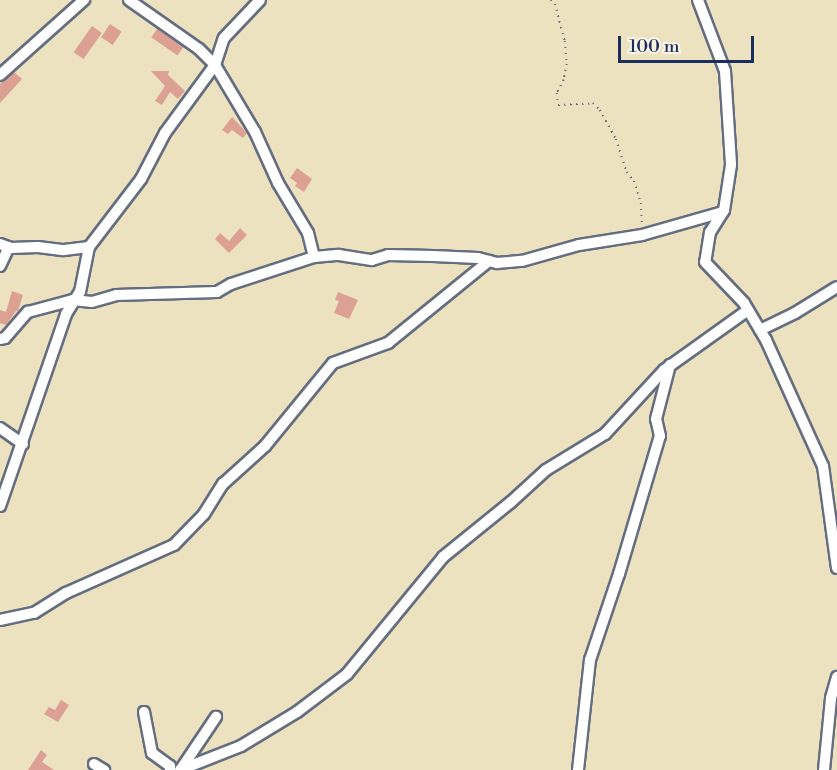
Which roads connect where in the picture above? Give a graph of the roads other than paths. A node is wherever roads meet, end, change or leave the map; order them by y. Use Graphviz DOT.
graph roads {
  1 [pos="84,0"];
  2 [pos="129,0"];
  3 [pos="260,0"];
  4 [pos="698,0"];
  5 [pos="214,65"];
  6 [pos="0,75"];
  7 [pos="723,213"];
  8 [pos="4,246"];
  9 [pos="89,247"];
  10 [pos="314,258"];
  11 [pos="489,261"];
  12 [pos="0,266"];
  13 [pos="837,287"];
  14 [pos="73,300"];
  15 [pos="748,310"];
  16 [pos="760,330"];
  17 [pos="0,339"];
  18 [pos="670,365"];
  19 [pos="0,428"];
  20 [pos="23,444"];
  21 [pos="0,506"];
  22 [pos="837,568"];
  23 [pos="0,620"];
  24 [pos="837,677"];
  25 [pos="144,712"];
  26 [pos="216,717"];
  27 [pos="170,770"];
  28 [pos="180,770"];
  29 [pos="578,770"];
  30 [pos="824,770"];
  1 -- 6 [label="street"];
  2 -- 5 [label="street"];
  3 -- 5 [label="street"];
  4 -- 7 [label="street"];
  5 -- 9 [label="street"];
  5 -- 10 [label="street"];
  7 -- 11 [label="street"];
  7 -- 15 [label="street"];
  8 -- 9 [label="street"];
  8 -- 12 [label="street"];
  9 -- 14 [label="street"];
  10 -- 11 [label="street"];
  10 -- 14 [label="street"];
  11 -- 23 [label="street"];
  13 -- 16 [label="street"];
  14 -- 17 [label="street"];
  14 -- 20 [label="street"];
  15 -- 16 [label="street"];
  15 -- 18 [label="street"];
  16 -- 22 [label="street"];
  18 -- 28 [label="street"];
  18 -- 29 [label="street"];
  19 -- 20 [label="street"];
  20 -- 21 [label="street"];
  24 -- 30 [label="street"];
  25 -- 27 [label="street"];
  26 -- 28 [label="street"];
}
